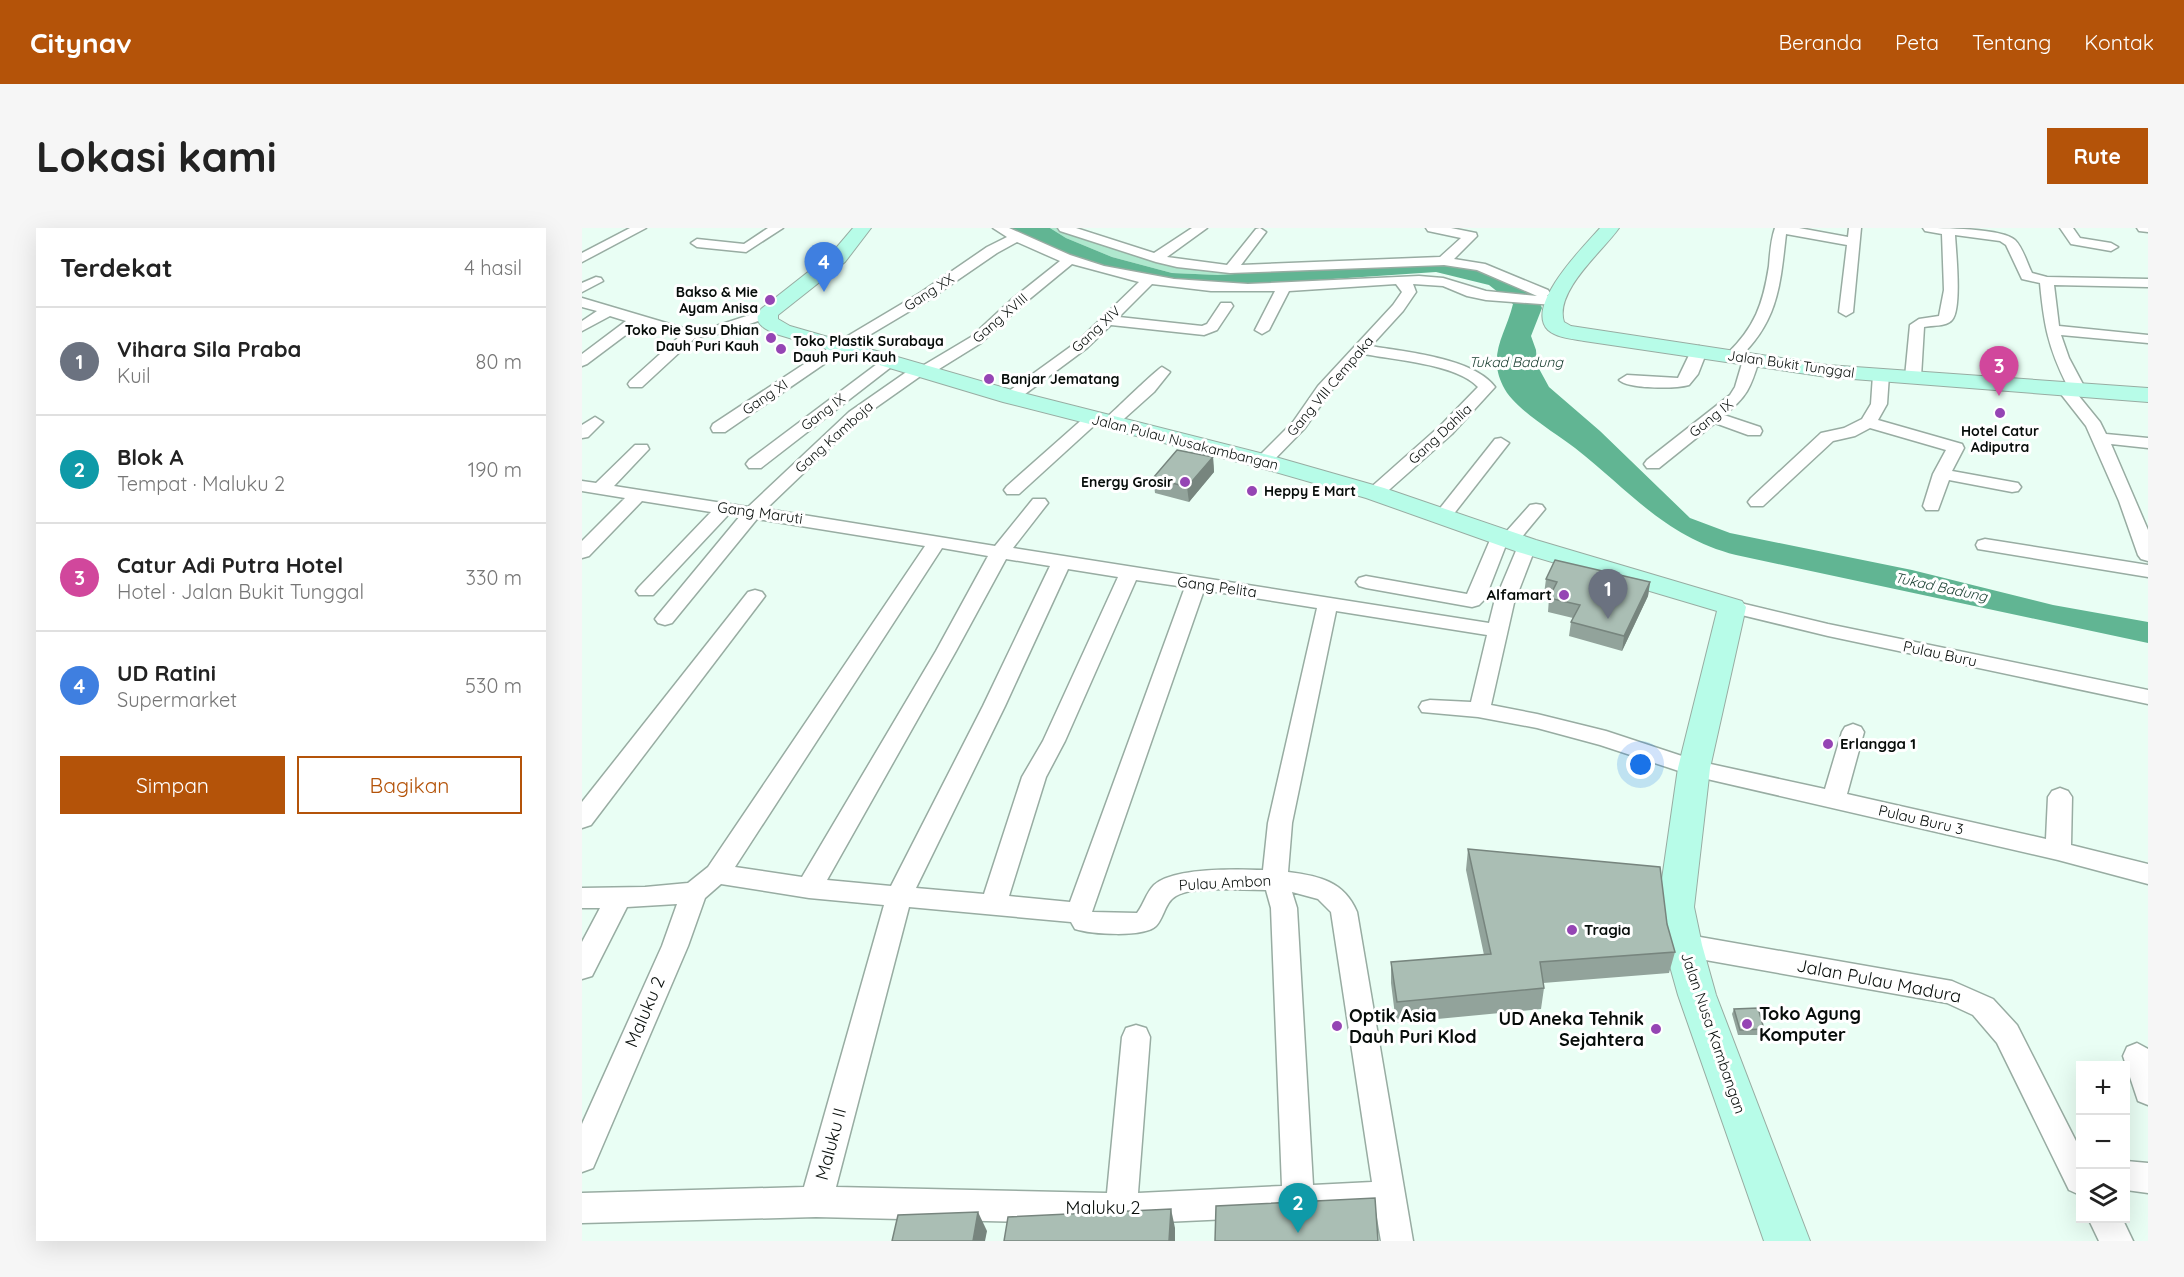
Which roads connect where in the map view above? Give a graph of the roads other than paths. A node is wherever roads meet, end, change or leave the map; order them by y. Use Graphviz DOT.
graph roads {
  1 [pos="640,228"];
  2 [pos="777,228"];
  3 [pos="862,228"];
  4 [pos="999,228"];
  5 [pos="1201,228"];
  6 [pos="1432,228"];
  7 [pos="1610,228"];
  8 [pos="1929,228"];
  9 [pos="2066,228"];
  10 [pos="2143,228"];
  11 [pos="2148,228"];
  12 [pos="1073,229"];
  13 [pos="1948,229"];
  14 [pos="1260,232"];
  15 [pos="1854,235"];
  16 [pos="1016,237"];
  17 [pos="697,243"];
  18 [pos="1152,243"];
  19 [pos="2111,247"];
  20 [pos="1136,253"];
  21 [pos="582,258"];
  22 [pos="1156,258"];
  23 [pos="1070,260"];
  24 [pos="1444,261"];
  25 [pos="1230,269"];
  26 [pos="1149,279"];
  27 [pos="2049,280"];
  28 [pos="596,281"];
  29 [pos="1401,282"];
  30 [pos="2148,283"];
  31 [pos="1284,287"];
  32 [pos="582,288"];
  33 [pos="1551,299"];
  34 [pos="582,302"];
  35 [pos="1226,306"];
  36 [pos="609,310"];
  37 [pos="1846,312"];
  38 [pos="768,318"];
  39 [pos="637,320"];
  40 [pos="1107,320"];
  41 [pos="582,327"];
  42 [pos="1262,330"];
  43 [pos="2052,330"];
  44 [pos="2148,330"];
  45 [pos="690,334"];
  46 [pos="730,342"];
  47 [pos="841,346"];
  48 [pos="1360,350"];
  49 [pos="1699,351"];
  50 [pos="1741,358"];
  51 [pos="582,361"];
  52 [pos="890,361"];
  53 [pos="923,370"];
  54 [pos="1162,372"];
  55 [pos="1881,375"];
  56 [pos="1912,377"];
  57 [pos="1627,380"];
  58 [pos="636,384"];
  59 [pos="2071,389"];
  60 [pos="2148,395"];
  61 [pos="1011,397"];
  62 [pos="1713,417"];
  63 [pos="1101,421"];
  64 [pos="1868,422"];
  65 [pos="719,428"];
  66 [pos="1754,431"];
  67 [pos="2100,438"];
  68 [pos="2148,442"];
  69 [pos="1501,443"];
  70 [pos="640,449"];
  71 [pos="1263,462"];
  72 [pos="755,464"];
  73 [pos="1653,464"];
  74 [pos="1942,474"];
  75 [pos="591,487"];
  76 [pos="2012,487"];
  77 [pos="1013,490"];
  78 [pos="1375,493"];
  79 [pos="638,495"];
  80 [pos="2128,501"];
  81 [pos="1757,502"];
  82 [pos="1039,503"];
  83 [pos="2148,504"];
  84 [pos="1932,506"];
  85 [pos="725,507"];
  86 [pos="1536,509"];
  87 [pos="754,511"];
  88 [pos="1443,516"];
  89 [pos="1512,541"];
  90 [pos="938,542"];
  91 [pos="1985,545"];
  92 [pos="582,552"];
  93 [pos="1000,552"];
  94 [pos="2148,555"];
  95 [pos="1061,562"];
  96 [pos="2148,571"];
  97 [pos="1129,574"];
  98 [pos="1366,582"];
  99 [pos="1196,584"];
  100 [pos="646,591"];
  101 [pos="755,596"];
  102 [pos="1328,603"];
  103 [pos="1732,607"];
  104 [pos="665,619"];
  105 [pos="1497,630"];
  106 [pos="2148,697"];
  107 [pos="1430,707"];
  108 [pos="1478,710"];
  109 [pos="1853,732"];
  110 [pos="1694,768"];
  111 [pos="2060,797"];
  112 [pos="1834,800"];
  113 [pos="582,819"];
  114 [pos="2058,851"];
  115 [pos="717,874"];
  116 [pos="2148,874"];
  117 [pos="1276,880"];
  118 [pos="809,888"];
  119 [pos="694,892"];
  120 [pos="899,896"];
  121 [pos="618,897"];
  122 [pos="582,898"];
  123 [pos="993,904"];
  124 [pos="1079,913"];
  125 [pos="1683,945"];
  126 [pos="582,968"];
  127 [pos="1136,1037"];
  128 [pos="2137,1056"];
  129 [pos="2148,1092"];
  130 [pos="582,1158"];
  131 [pos="2076,1169"];
  132 [pos="2130,1176"];
  133 [pos="2148,1178"];
  134 [pos="1389,1197"];
  135 [pos="1298,1201"];
  136 [pos="816,1202"];
  137 [pos="582,1208"];
  138 [pos="1121,1209"];
  139 [pos="2107,1223"];
  140 [pos="1397,1241"];
  141 [pos="1787,1241"];
  142 [pos="2117,1241"];
  1 -- 21 [label="street"];
  2 -- 17 [label="street"];
  3 -- 38 [label="street"];
  4 -- 16 [label="street"];
  5 -- 22 [label="street"];
  6 -- 24 [label="street"];
  7 -- 33 [label="street"];
  8 -- 13 [label="street"];
  9 -- 19 [label="street"];
  10 -- 11 [label="street"];
  12 -- 20 [label="street"];
  13 -- 27 [label="street"];
  13 -- 56 [label="street"];
  14 -- 25 [label="street"];
  15 -- 37 [label="street"];
  15 -- 50 [label="street"];
  16 -- 23 [label="street"];
  16 -- 47 [label="street, Gang XX"];
  18 -- 20 [label="street"];
  20 -- 22 [label="street"];
  22 -- 25 [label="street"];
  23 -- 26 [label="street"];
  23 -- 53 [label="street, Gang XVIII"];
  24 -- 25 [label="street"];
  24 -- 33 [label="street"];
  26 -- 31 [label="street"];
  26 -- 40 [label="street, Gang XIV"];
  27 -- 30 [label="street"];
  27 -- 43 [label="street"];
  28 -- 32 [label="street"];
  29 -- 31 [label="street"];
  29 -- 33 [label="street"];
  29 -- 48 [label="street, Gang VIII Cempaka"];
  31 -- 42 [label="street"];
  33 -- 49 [label="street, Jalan Bukit Tunggal"];
  34 -- 36 [label="street"];
  35 -- 40 [label="street"];
  36 -- 39 [label="street"];
  36 -- 41 [label="street"];
  38 -- 45 [label="street"];
  38 -- 46 [label="street"];
  38 -- 47 [label="street, Jalan Pulau Nusakambangan"];
  39 -- 45 [label="street"];
  39 -- 51 [label="street"];
  40 -- 61 [label="street, Gang XIV"];
  43 -- 44 [label="street"];
  43 -- 59 [label="street"];
  45 -- 58 [label="street"];
  47 -- 52 [label="street, Jalan Pulau Nusakambangan"];
  47 -- 65 [label="street, Gang XI"];
  48 -- 71 [label="street, Gang VIII Cempaka"];
  48 -- 78 [label="street, Gang Dahlia"];
  49 -- 50 [label="street, Jalan Bukit Tunggal"];
  49 -- 57 [label="street"];
  50 -- 55 [label="street, Jalan Bukit Tunggal"];
  50 -- 62 [label="street, Gang IX"];
  52 -- 53 [label="street, Jalan Pulau Nusakambangan"];
  52 -- 72 [label="street, Gang IX"];
  53 -- 61 [label="street, Jalan Pulau Nusakambangan"];
  53 -- 87 [label="street, Gang Kamboja"];
  54 -- 63 [label="street"];
  55 -- 56 [label="street, Jalan Bukit Tunggal"];
  55 -- 64 [label="street"];
  56 -- 59 [label="street, Jalan Bukit Tunggal"];
  59 -- 60 [label="street, Jalan Bukit Tunggal"];
  59 -- 67 [label="street"];
  61 -- 63 [label="street, Jalan Pulau Nusakambangan"];
  62 -- 66 [label="street"];
  62 -- 73 [label="street, Gang IX"];
  63 -- 71 [label="street, Jalan Pulau Nusakambangan"];
  63 -- 77 [label="street"];
  64 -- 74 [label="street"];
  64 -- 81 [label="street"];
  67 -- 68 [label="street"];
  67 -- 80 [label="street"];
  69 -- 88 [label="street"];
  70 -- 75 [label="street"];
  71 -- 78 [label="street, Jalan Pulau Nusakambangan"];
  74 -- 76 [label="street"];
  74 -- 84 [label="street"];
  75 -- 79 [label="street, Gang Maruti"];
  78 -- 88 [label="street, Jalan Pulau Nusakambangan"];
  79 -- 85 [label="street, Gang Maruti"];
  79 -- 92 [label="street"];
  80 -- 83 [label="street"];
  80 -- 94 [label="street"];
  82 -- 93 [label="street"];
  85 -- 87 [label="street, Gang Maruti"];
  85 -- 100 [label="street"];
  86 -- 89 [label="street"];
  87 -- 90 [label="street, Gang Maruti"];
  87 -- 104 [label="street, Gang Kamboja"];
  88 -- 89 [label="street, Jalan Pulau Nusakambangan"];
  89 -- 98 [label="street"];
  89 -- 103 [label="street, Jalan Pulau Nusakambangan"];
  89 -- 105 [label="street"];
  90 -- 93 [label="street, Gang Pelita"];
  90 -- 115 [label="street"];
  91 -- 96 [label="street"];
  93 -- 95 [label="street, Gang Pelita"];
  93 -- 118 [label="street"];
  95 -- 97 [label="street, Gang Pelita"];
  95 -- 120 [label="street, Maluku II"];
  97 -- 99 [label="street, Gang Pelita"];
  97 -- 123 [label="street"];
  99 -- 102 [label="street, Gang Pelita"];
  99 -- 124 [label="street"];
  101 -- 113 [label="street"];
  102 -- 105 [label="street, Gang Pelita"];
  102 -- 117 [label="street"];
  103 -- 106 [label="street, Pulau Buru"];
  103 -- 110 [label="street, Jalan Nusa Kambangan"];
  105 -- 108 [label="street"];
  107 -- 108 [label="street, Pulau Buru 3"];
  108 -- 110 [label="street, Pulau Buru 3"];
  109 -- 112 [label="street"];
  110 -- 112 [label="street, Pulau Buru 3"];
  110 -- 125 [label="street, Jalan Nusa Kambangan"];
  111 -- 114 [label="street"];
  112 -- 114 [label="street, Pulau Buru 3"];
  114 -- 116 [label="street, Pulau Buru 3"];
  115 -- 118 [label="street, Pulau Ambon"];
  115 -- 119 [label="street"];
  117 -- 124 [label="street, Pulau Ambon"];
  117 -- 134 [label="street, Pulau Ambon"];
  117 -- 135 [label="street"];
  118 -- 120 [label="street, Pulau Ambon"];
  119 -- 121 [label="street"];
  119 -- 130 [label="street, Maluku 2"];
  120 -- 123 [label="street, Pulau Ambon"];
  120 -- 136 [label="street, Maluku II"];
  121 -- 122 [label="street"];
  121 -- 126 [label="street"];
  123 -- 124 [label="street, Pulau Ambon"];
  125 -- 131 [label="street, Jalan Pulau Madura"];
  125 -- 141 [label="street, Jalan Nusa Kambangan"];
  127 -- 138 [label="street"];
  128 -- 129 [label="street"];
  132 -- 133 [label="street"];
  134 -- 135 [label="street, Maluku 2"];
  134 -- 140 [label="street, Pulau Ambon"];
  135 -- 138 [label="street, Maluku 2"];
  136 -- 137 [label="street"];
  136 -- 138 [label="street, Maluku 2"];
  139 -- 142 [label="street"];
}
